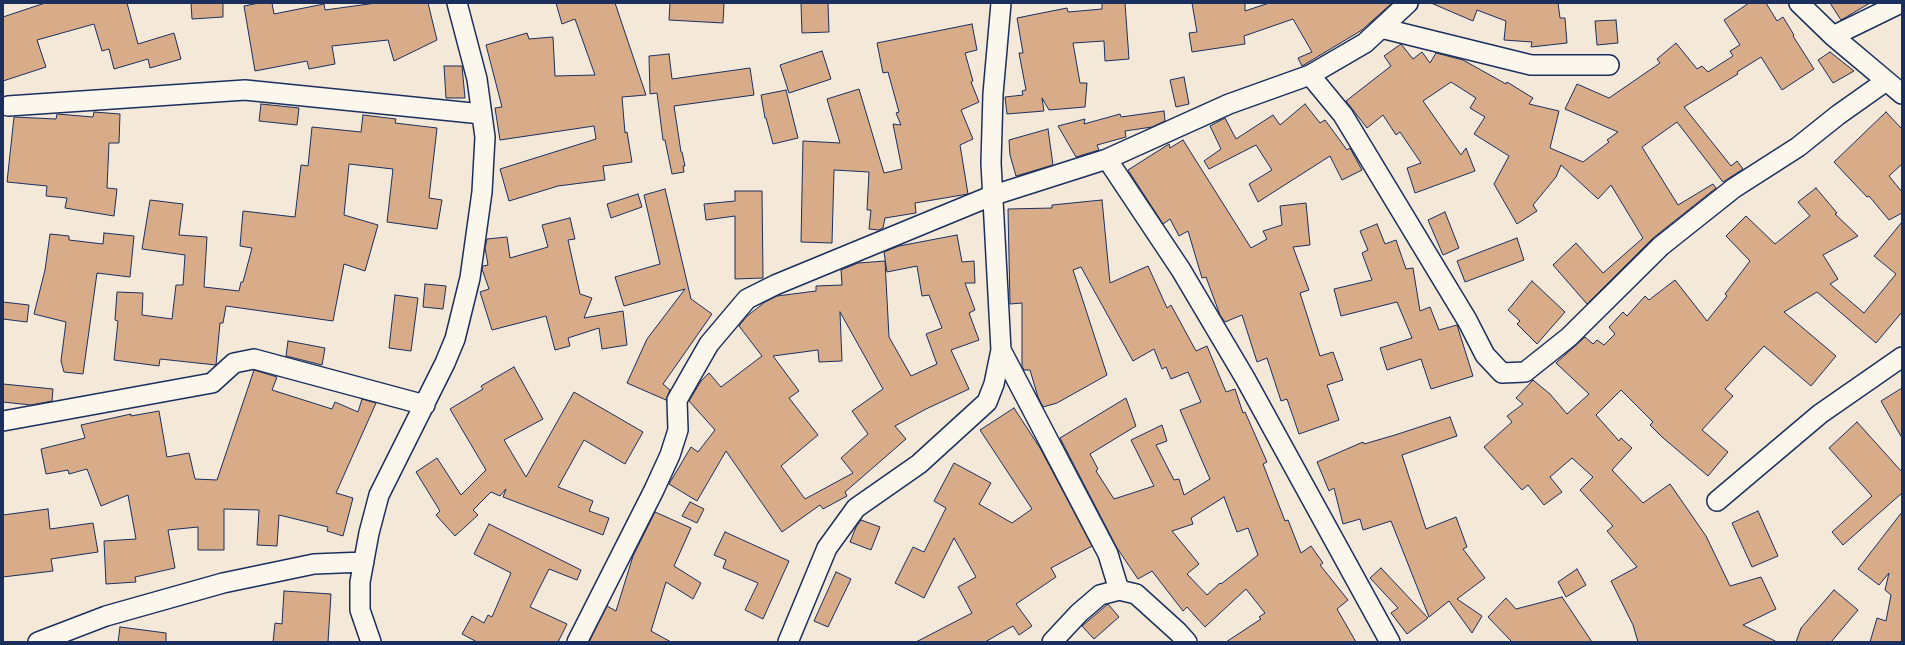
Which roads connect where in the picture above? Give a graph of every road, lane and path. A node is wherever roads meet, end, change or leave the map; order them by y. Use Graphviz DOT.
graph roads {
  1 [pos="1001,3"];
  2 [pos="1408,3"];
  3 [pos="1799,3"];
  4 [pos="1901,3"];
  5 [pos="463,6"];
  6 [pos="1381,28"];
  7 [pos="1833,36"];
  8 [pos="1609,65"];
  9 [pos="1310,75"];
  10 [pos="1886,81"];
  11 [pos="1902,94"];
  12 [pos="8,106"];
  13 [pos="482,114"];
  14 [pos="1107,159"];
  15 [pos="991,196"];
  16 [pos="1001,350"];
  17 [pos="1902,357"];
  18 [pos="424,405"];
  19 [pos="3,421"];
  20 [pos="1717,501"];
  21 [pos="364,562"];
  22 [pos="1119,590"];
  23 [pos="38,642"];
  24 [pos="371,642"];
  25 [pos="577,642"];
  26 [pos="788,642"];
  27 [pos="1052,642"];
  28 [pos="1187,642"];
  29 [pos="1390,642"];
  1 -- 15 [label="street"];
  2 -- 6 [label="street"];
  3 -- 7 [label="street"];
  4 -- 7 [label="street"];
  5 -- 13 [label="street"];
  6 -- 8 [label="street"];
  6 -- 9 [label="street"];
  7 -- 10 [label="street"];
  9 -- 10 [label="street"];
  9 -- 14 [label="street"];
  10 -- 11 [label="street"];
  12 -- 13 [label="street"];
  13 -- 18 [label="street"];
  14 -- 15 [label="street"];
  14 -- 29 [label="street"];
  15 -- 16 [label="street"];
  15 -- 25 [label="street"];
  16 -- 22 [label="street"];
  16 -- 26 [label="street"];
  17 -- 20 [label="street"];
  18 -- 19 [label="street"];
  18 -- 21 [label="street"];
  21 -- 23 [label="street"];
  21 -- 24 [label="street"];
  22 -- 27 [label="street"];
  22 -- 28 [label="street"];
}
